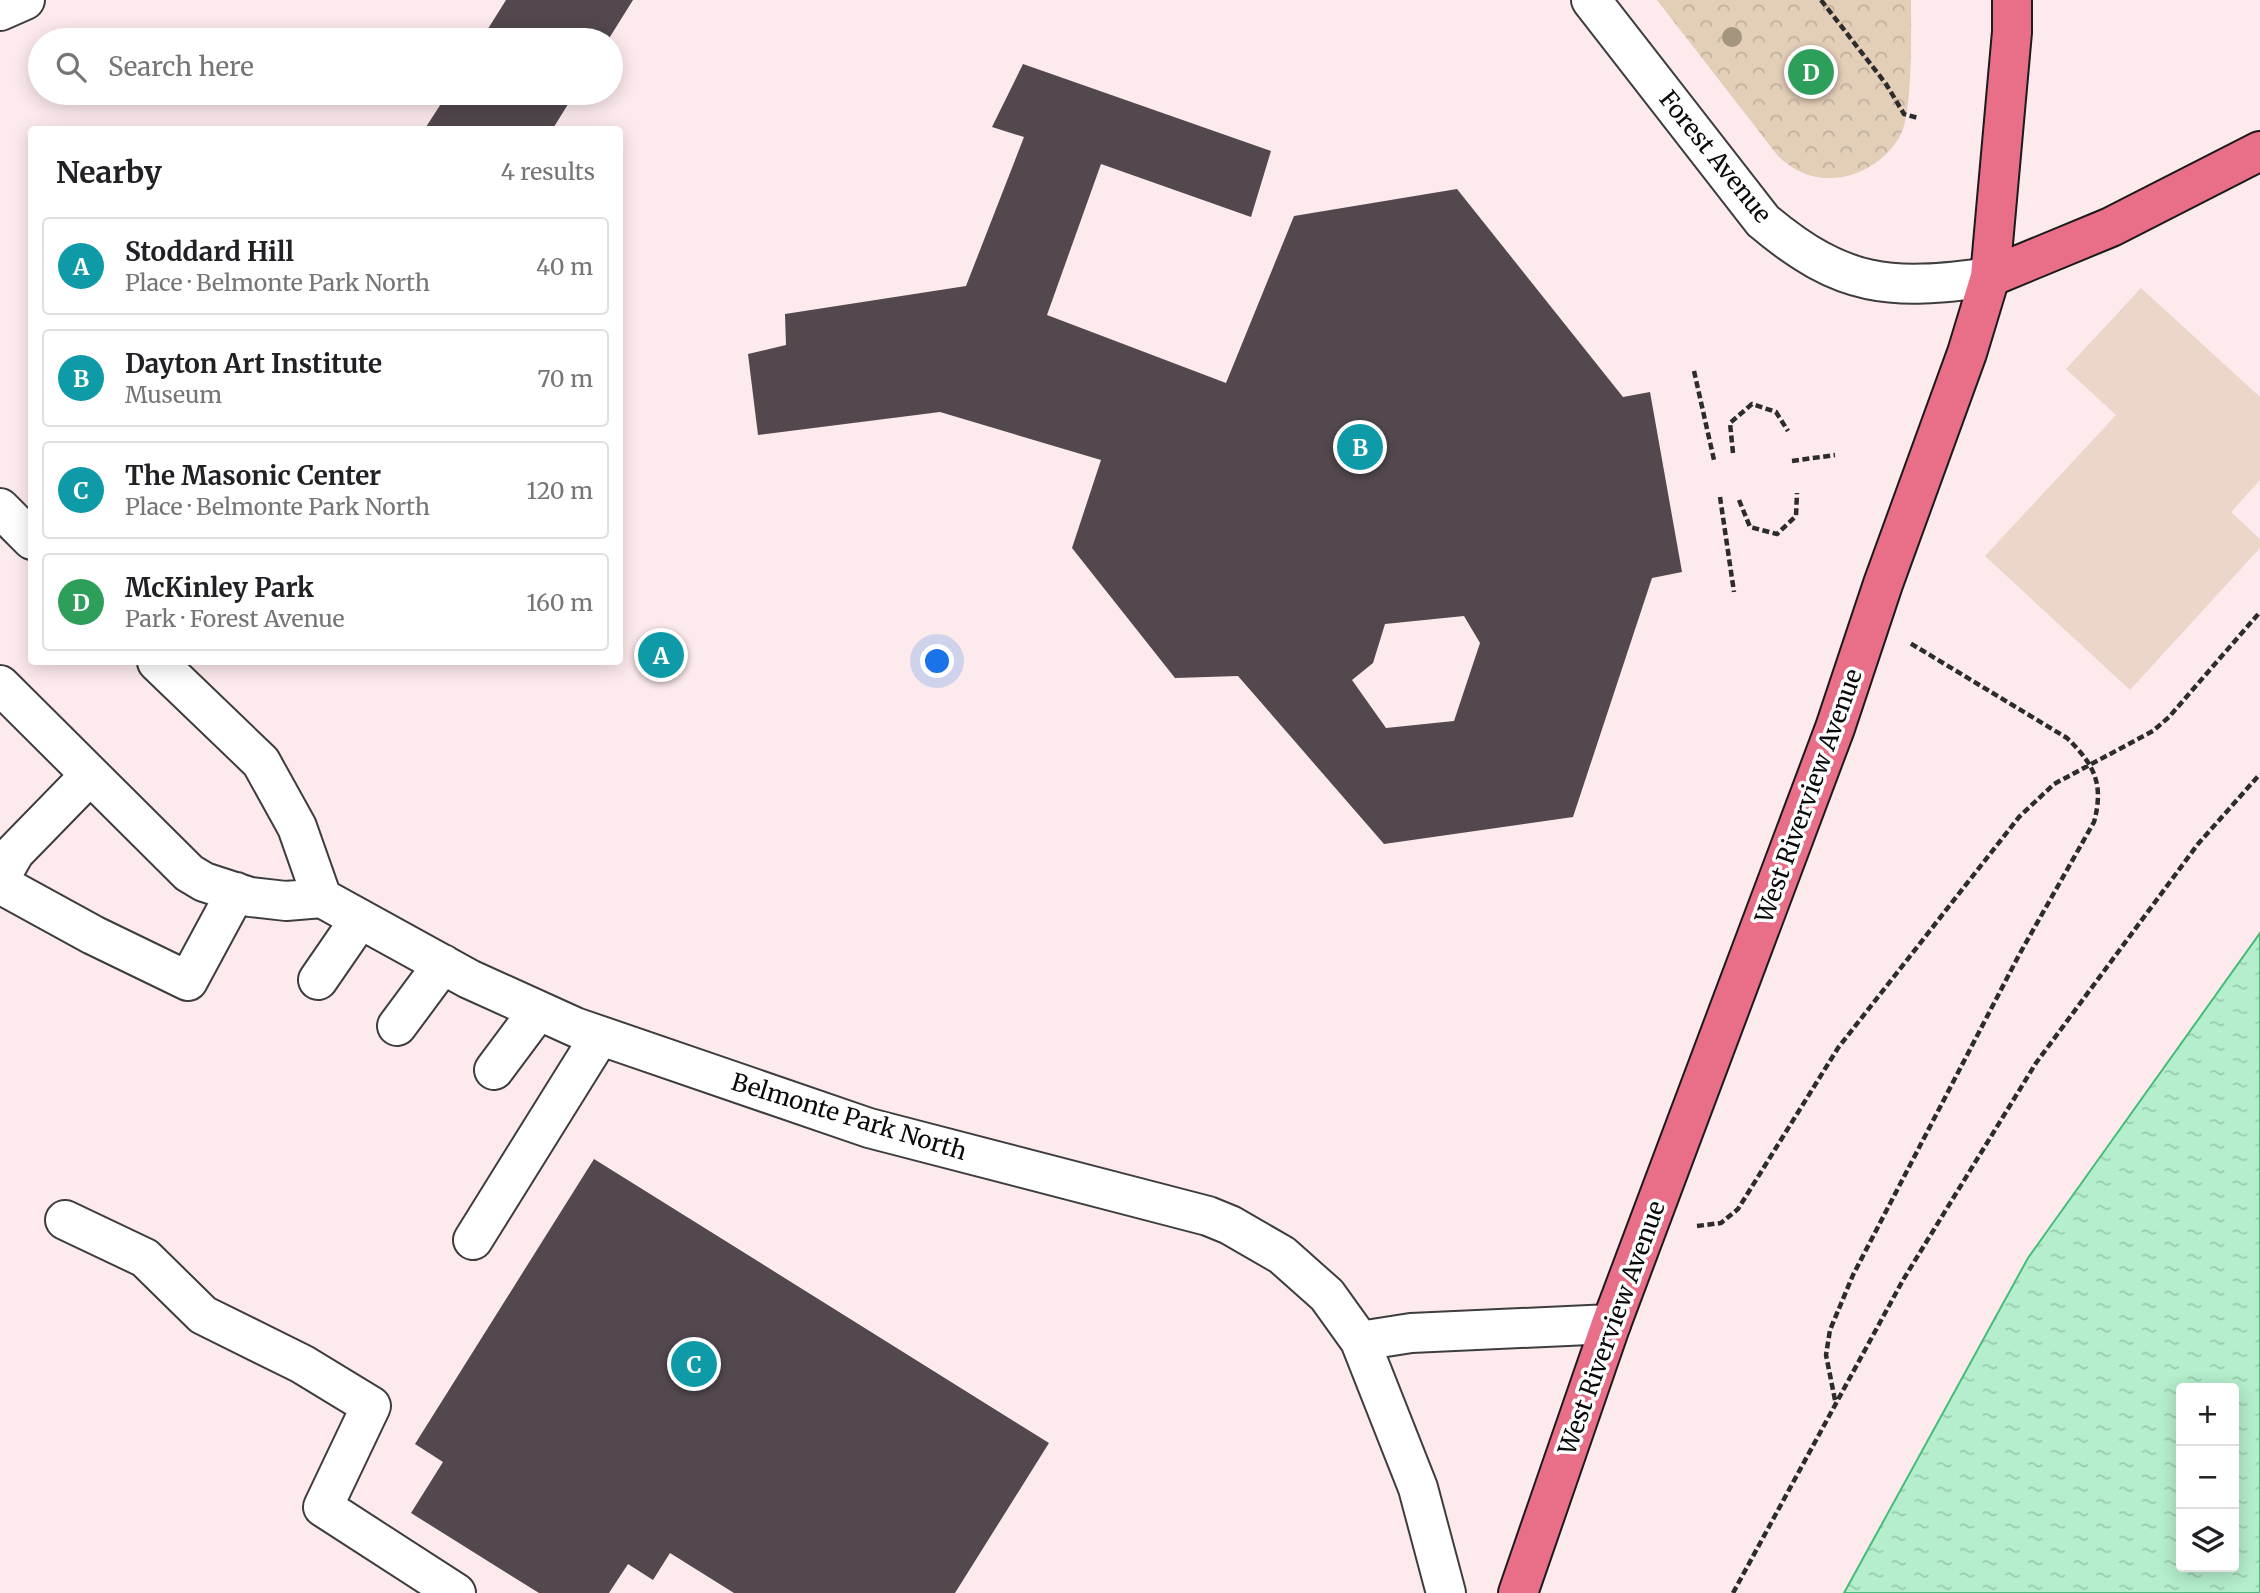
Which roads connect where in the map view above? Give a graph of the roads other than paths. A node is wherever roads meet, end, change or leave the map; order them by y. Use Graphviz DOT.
graph roads {
  1 [pos="25,0"];
  2 [pos="1591,0"];
  3 [pos="2012,0"];
  4 [pos="0,11"];
  5 [pos="2260,151"];
  6 [pos="1990,277"];
  7 [pos="0,508"];
  8 [pos="28,536"];
  9 [pos="160,665"];
  10 [pos="0,685"];
  11 [pos="90,775"];
  12 [pos="0,878"];
  13 [pos="0,884"];
  14 [pos="236,892"];
  15 [pos="322,898"];
  16 [pos="360,919"];
  17 [pos="443,964"];
  18 [pos="318,980"];
  19 [pos="538,1011"];
  20 [pos="397,1026"];
  21 [pos="600,1036"];
  22 [pos="494,1070"];
  23 [pos="65,1220"];
  24 [pos="473,1240"];
  25 [pos="1611,1324"];
  26 [pos="1360,1341"];
  27 [pos="456,1593"];
  28 [pos="1446,1593"];
  29 [pos="1518,1593"];
  1 -- 4 [label="street"];
  2 -- 6 [label="street, Forest Avenue"];
  3 -- 6 [label="main road, West Riverview Avenue"];
  5 -- 6 [label="main road"];
  6 -- 25 [label="main road, West Riverview Avenue"];
  7 -- 8 [label="street"];
  9 -- 15 [label="street"];
  10 -- 11 [label="street"];
  11 -- 12 [label="street"];
  11 -- 14 [label="street"];
  13 -- 14 [label="street"];
  14 -- 15 [label="street"];
  15 -- 16 [label="street, Belmonte Park North"];
  16 -- 17 [label="street, Belmonte Park North"];
  16 -- 18 [label="street"];
  17 -- 19 [label="street, Belmonte Park North"];
  17 -- 20 [label="street"];
  19 -- 21 [label="street, Belmonte Park North"];
  19 -- 22 [label="street"];
  21 -- 24 [label="street"];
  21 -- 26 [label="street, Belmonte Park North"];
  23 -- 27 [label="street"];
  25 -- 26 [label="street"];
  25 -- 29 [label="main road, West Riverview Avenue"];
  26 -- 28 [label="street, Belmonte Park North"];
}
